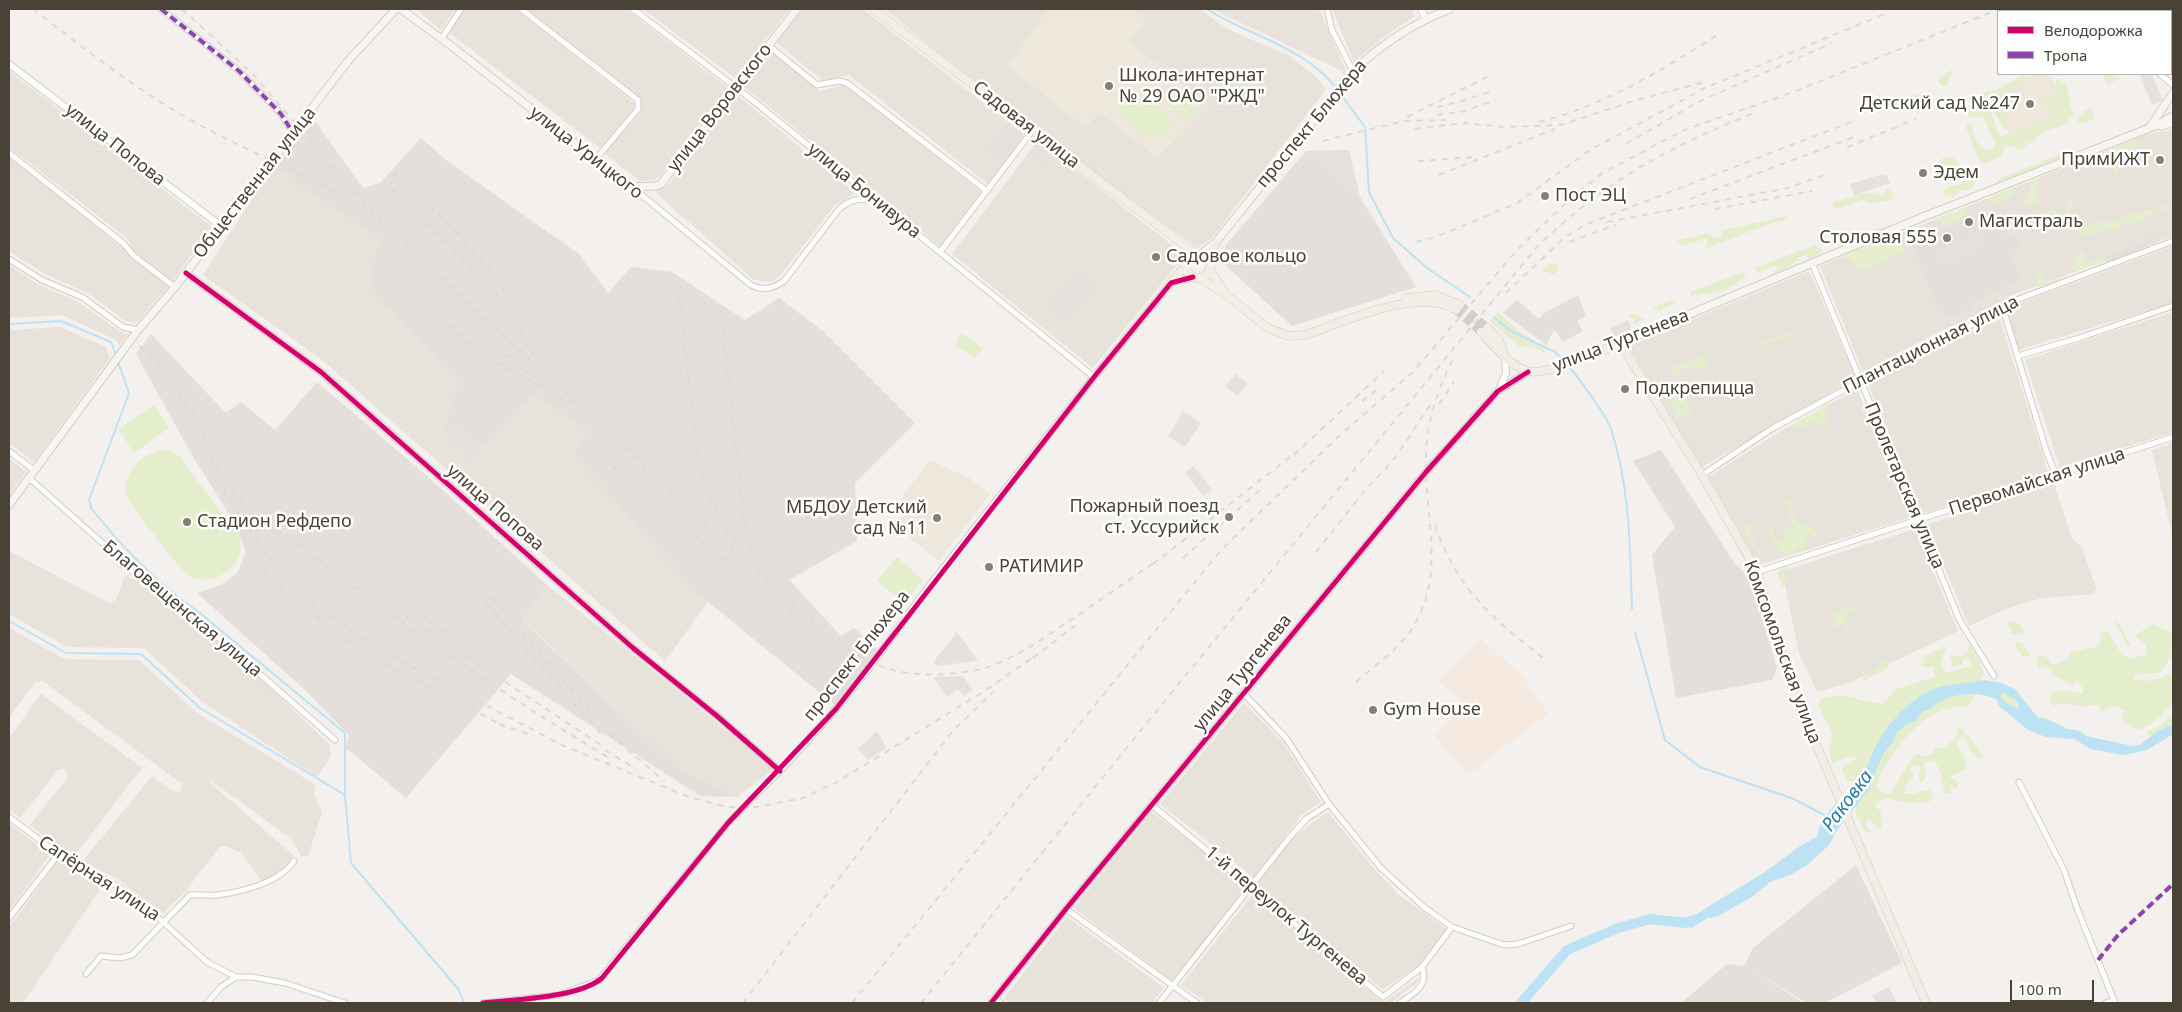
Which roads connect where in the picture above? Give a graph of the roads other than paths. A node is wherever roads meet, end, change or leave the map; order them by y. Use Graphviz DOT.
graph roads {
  1 [pos="161,9"];
  2 [pos="396,9"];
  3 [pos="401,9"];
  4 [pos="461,9"];
  5 [pos="521,9"];
  6 [pos="633,9"];
  7 [pos="797,9"];
  8 [pos="873,9"];
  9 [pos="1327,9"];
  10 [pos="1421,9"];
  11 [pos="1450,9"];
  12 [pos="1425,18"];
  13 [pos="442,38"];
  14 [pos="768,44"];
  15 [pos="9,64"];
  16 [pos="1353,71"];
  17 [pos="2168,76"];
  18 [pos="2173,84"];
  19 [pos="736,88"];
  20 [pos="2173,93"];
  21 [pos="2173,116"];
  22 [pos="2173,123"];
  23 [pos="2149,128"];
  24 [pos="1033,130"];
  25 [pos="293,134"];
  26 [pos="9,153"];
  27 [pos="595,160"];
  28 [pos="632,187"];
  29 [pos="987,191"];
  30 [pos="873,200"];
  31 [pos="221,226"];
  32 [pos="2173,241"];
  33 [pos="1177,242"];
  34 [pos="1215,243"];
  35 [pos="940,252"];
  36 [pos="1198,254"];
  37 [pos="9,259"];
  38 [pos="1186,262"];
  39 [pos="1812,263"];
  40 [pos="1209,266"];
  41 [pos="186,273"];
  42 [pos="1196,278"];
  43 [pos="1171,283"];
  44 [pos="175,288"];
  45 [pos="1225,294"];
  46 [pos="2173,306"];
  47 [pos="1458,307"];
  48 [pos="2004,312"];
  49 [pos="138,330"];
  50 [pos="1484,330"];
  51 [pos="1620,344"];
  52 [pos="2018,356"];
  53 [pos="1505,357"];
  54 [pos="1528,372"];
  55 [pos="1094,377"];
  56 [pos="1860,381"];
  57 [pos="1498,391"];
  58 [pos="2173,437"];
  59 [pos="9,451"];
  60 [pos="35,471"];
  61 [pos="1702,475"];
  62 [pos="2058,475"];
  63 [pos="29,478"];
  64 [pos="9,505"];
  65 [pos="1919,521"];
  66 [pos="1757,572"];
  67 [pos="1994,676"];
  68 [pos="1244,694"];
  69 [pos="335,740"];
  70 [pos="780,770"];
  71 [pos="2019,782"];
  72 [pos="1330,804"];
  73 [pos="1152,805"];
  74 [pos="9,817"];
  75 [pos="58,855"];
  76 [pos="294,861"];
  77 [pos="1252,886"];
  78 [pos="1066,909"];
  79 [pos="9,918"];
  80 [pos="164,921"];
  81 [pos="1571,926"];
  82 [pos="1452,927"];
  83 [pos="1422,967"];
  84 [pos="86,974"];
  85 [pos="236,977"];
  86 [pos="1172,986"];
  87 [pos="530,997"];
  88 [pos="996,1002"];
  89 [pos="2115,1002"];
  90 [pos="207,1003"];
  91 [pos="344,1003"];
  92 [pos="483,1003"];
  93 [pos="533,1003"];
  94 [pos="1159,1003"];
  95 [pos="1197,1003"];
  96 [pos="1400,1003"];
  97 [pos="1926,1003"];
  98 [pos="2106,1003"];
  1 -- 25 [label="street"];
  2 -- 25 [label="main road, Общественная улица"];
  3 -- 13 [label="main road, улица Урицкого"];
  4 -- 13 [label="street"];
  5 -- 27 [label="street"];
  6 -- 19 [label="street, улица Бонивура"];
  7 -- 14 [label="main road, улица Воровского"];
  8 -- 24 [label="main road, Садовая улица"];
  9 -- 16 [label="street"];
  10 -- 12 [label="street"];
  11 -- 12 [label="main road, проспект Блюхера"];
  12 -- 16 [label="main road, проспект Блюхера"];
  13 -- 27 [label="main road, улица Урицкого"];
  14 -- 19 [label="main road, улица Воровского"];
  14 -- 29 [label="street"];
  15 -- 31 [label="street, улица Попова"];
  16 -- 34 [label="main road, проспект Блюхера"];
  17 -- 18 [label="street"];
  19 -- 28 [label="main road, улица Воровского"];
  19 -- 30 [label="street, улица Бонивура"];
  20 -- 23 [label="main road"];
  21 -- 23 [label="main road, улица Тургенева"];
  22 -- 23 [label="main road, улица Тургенева"];
  23 -- 39 [label="main road, улица Тургенева"];
  24 -- 29 [label="street"];
  24 -- 33 [label="main road, Садовая улица"];
  25 -- 31 [label="main road, Общественная улица"];
  26 -- 44 [label="street"];
  27 -- 28 [label="main road, улица Урицкого"];
  28 -- 30 [label="street, улица Урицкого"];
  29 -- 35 [label="street"];
  30 -- 35 [label="street, улица Бонивура"];
  31 -- 41 [label="main road, Общественная улица"];
  32 -- 48 [label="street, Плантационная улица"];
  33 -- 36 [label="main road, Садовая улица"];
  33 -- 38 [label="main road"];
  34 -- 36 [label="main road, проспект Блюхера"];
  34 -- 40 [label="main road"];
  35 -- 55 [label="street, улица Бонивура"];
  36 -- 38 [label="main road"];
  36 -- 40 [label="main road"];
  37 -- 49 [label="street"];
  38 -- 42 [label="main road"];
  38 -- 43 [label="main road"];
  39 -- 51 [label="main road, улица Тургенева"];
  39 -- 56 [label="street, Пролетарская улица"];
  40 -- 42 [label="main road"];
  40 -- 45 [label="main road"];
  41 -- 44 [label="main road, Общественная улица"];
  41 -- 70 [label="street, улица Попова"];
  42 -- 43 [label="street"];
  42 -- 45 [label="main road"];
  43 -- 55 [label="street, проспект Блюхера"];
  44 -- 49 [label="main road, Общественная улица"];
  45 -- 47 [label="main road"];
  46 -- 52 [label="street"];
  48 -- 52 [label="street"];
  48 -- 56 [label="street, Плантационная улица"];
  49 -- 60 [label="main road, Общественная улица"];
  50 -- 53 [label="main road"];
  51 -- 54 [label="main road, улица Тургенева"];
  51 -- 61 [label="main road, Комсомольская улица"];
  52 -- 62 [label="street"];
  53 -- 54 [label="main road"];
  53 -- 57 [label="street"];
  54 -- 57 [label="street, улица Тургенева"];
  55 -- 70 [label="street, проспект Блюхера"];
  56 -- 61 [label="street, Плантационная улица"];
  56 -- 65 [label="street, Пролетарская улица"];
  57 -- 68 [label="street, улица Тургенева"];
  58 -- 62 [label="street, Первомайская улица"];
  59 -- 60 [label="street"];
  60 -- 63 [label="main road, Общественная улица"];
  61 -- 66 [label="main road, Комсомольская улица"];
  62 -- 65 [label="street, Первомайская улица"];
  63 -- 64 [label="main road, Общественная улица"];
  63 -- 69 [label="street, Благовещенская улица"];
  65 -- 66 [label="street, Первомайская улица"];
  65 -- 67 [label="street, Пролетарская улица"];
  66 -- 97 [label="main road, Комсомольская улица"];
  68 -- 72 [label="street"];
  68 -- 73 [label="street, улица Тургенева"];
  70 -- 87 [label="street, проспект Блюхера"];
  71 -- 89 [label="street"];
  72 -- 77 [label="street"];
  72 -- 82 [label="street"];
  73 -- 77 [label="street, 1-й переулок Тургенева"];
  73 -- 78 [label="street, улица Тургенева"];
  74 -- 75 [label="street, Сапёрная улица"];
  75 -- 79 [label="street"];
  75 -- 80 [label="street, Сапёрная улица"];
  76 -- 80 [label="street"];
  77 -- 83 [label="street, 1-й переулок Тургенева"];
  77 -- 86 [label="street"];
  78 -- 86 [label="street"];
  78 -- 88 [label="street, улица Тургенева"];
  80 -- 84 [label="street"];
  80 -- 85 [label="street, Сапёрная улица"];
  81 -- 82 [label="street"];
  82 -- 83 [label="street"];
  83 -- 96 [label="street"];
  85 -- 90 [label="street"];
  85 -- 91 [label="street"];
  86 -- 94 [label="street"];
  86 -- 95 [label="street"];
  87 -- 92 [label="street, проспект Блюхера"];
  87 -- 93 [label="street"];
  89 -- 98 [label="street"];
}
